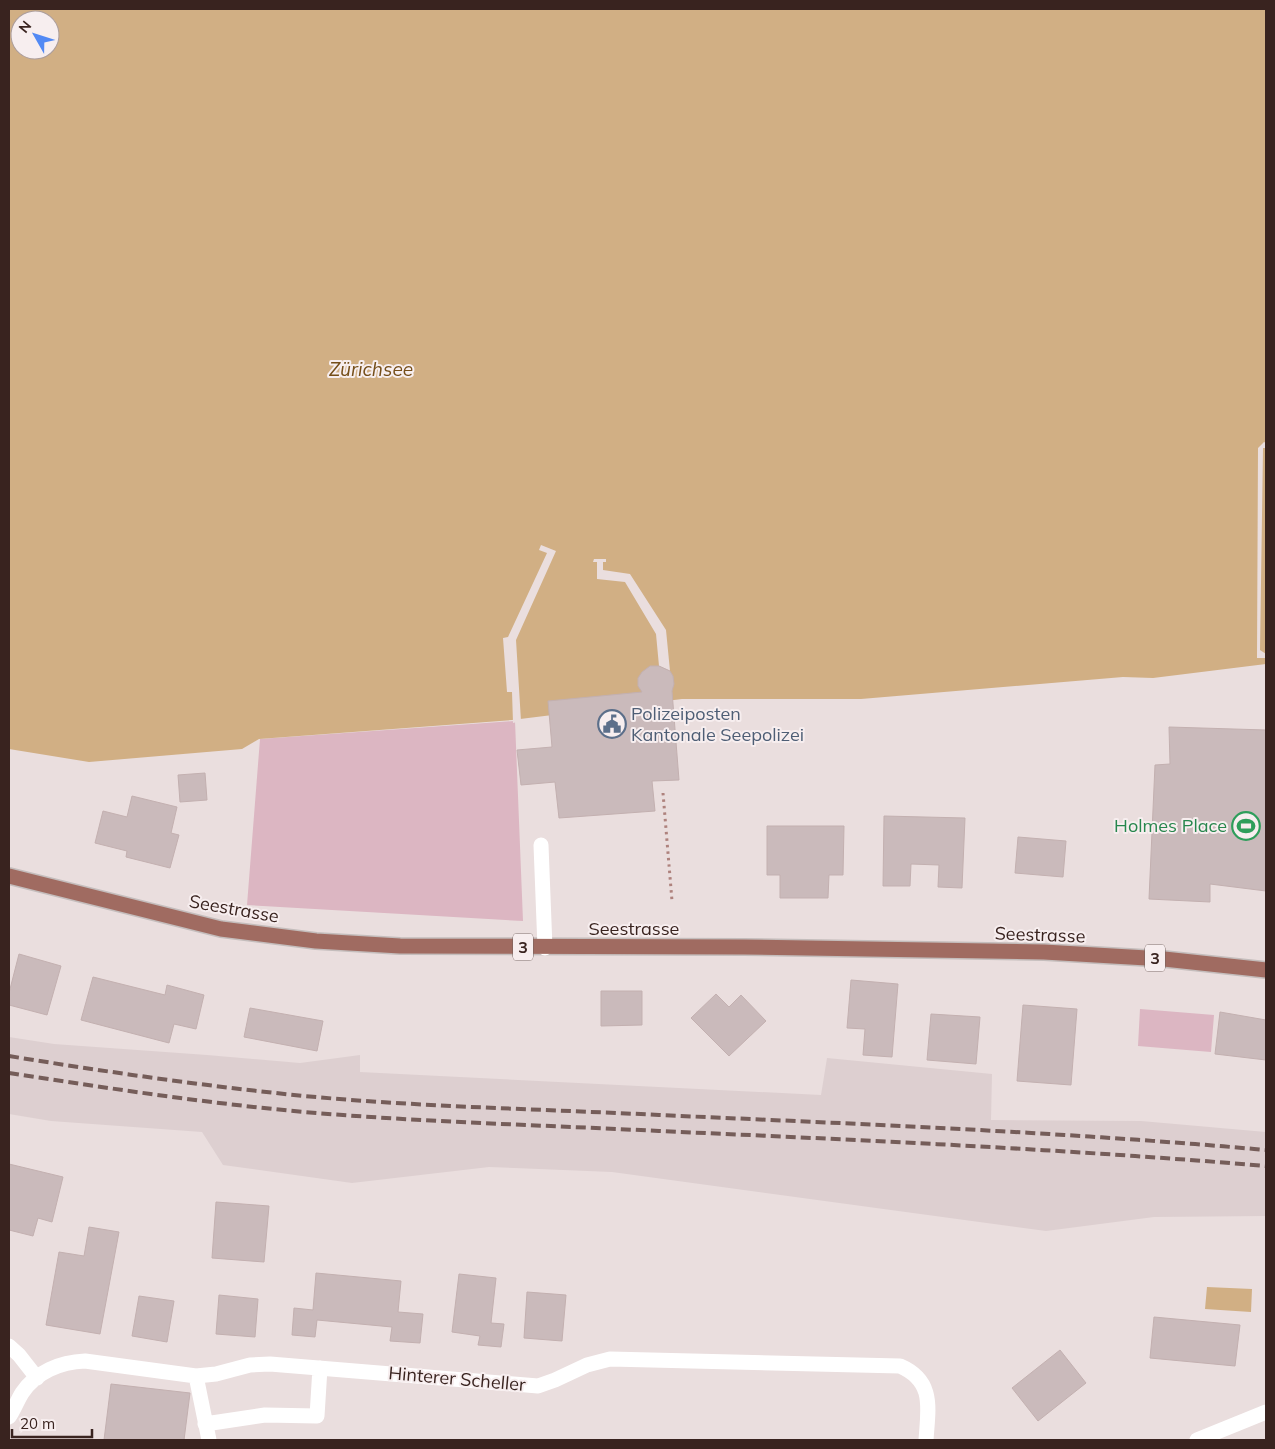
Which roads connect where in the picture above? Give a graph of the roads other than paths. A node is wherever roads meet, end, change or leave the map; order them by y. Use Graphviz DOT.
graph roads {
  1 [pos="541,845"];
  2 [pos="9,876"];
  3 [pos="545,948"];
  4 [pos="1266,970"];
  5 [pos="9,1346"];
  6 [pos="320,1368"];
  7 [pos="196,1376"];
  8 [pos="37,1378"];
  9 [pos="1266,1412"];
  10 [pos="9,1417"];
  11 [pos="205,1424"];
  12 [pos="209,1440"];
  13 [pos="926,1440"];
  14 [pos="1196,1440"];
  1 -- 3 [label="street"];
  2 -- 3 [label="main road, Seestrasse / 3"];
  3 -- 4 [label="main road, Seestrasse / 3"];
  5 -- 8 [label="street"];
  6 -- 7 [label="street, Hinterer Scheller"];
  6 -- 11 [label="street"];
  6 -- 13 [label="street, Hinterer Scheller"];
  7 -- 8 [label="street, Hinterer Scheller"];
  7 -- 11 [label="street"];
  8 -- 10 [label="street, Hinterer Scheller"];
  9 -- 14 [label="street"];
  11 -- 12 [label="street"];
}
